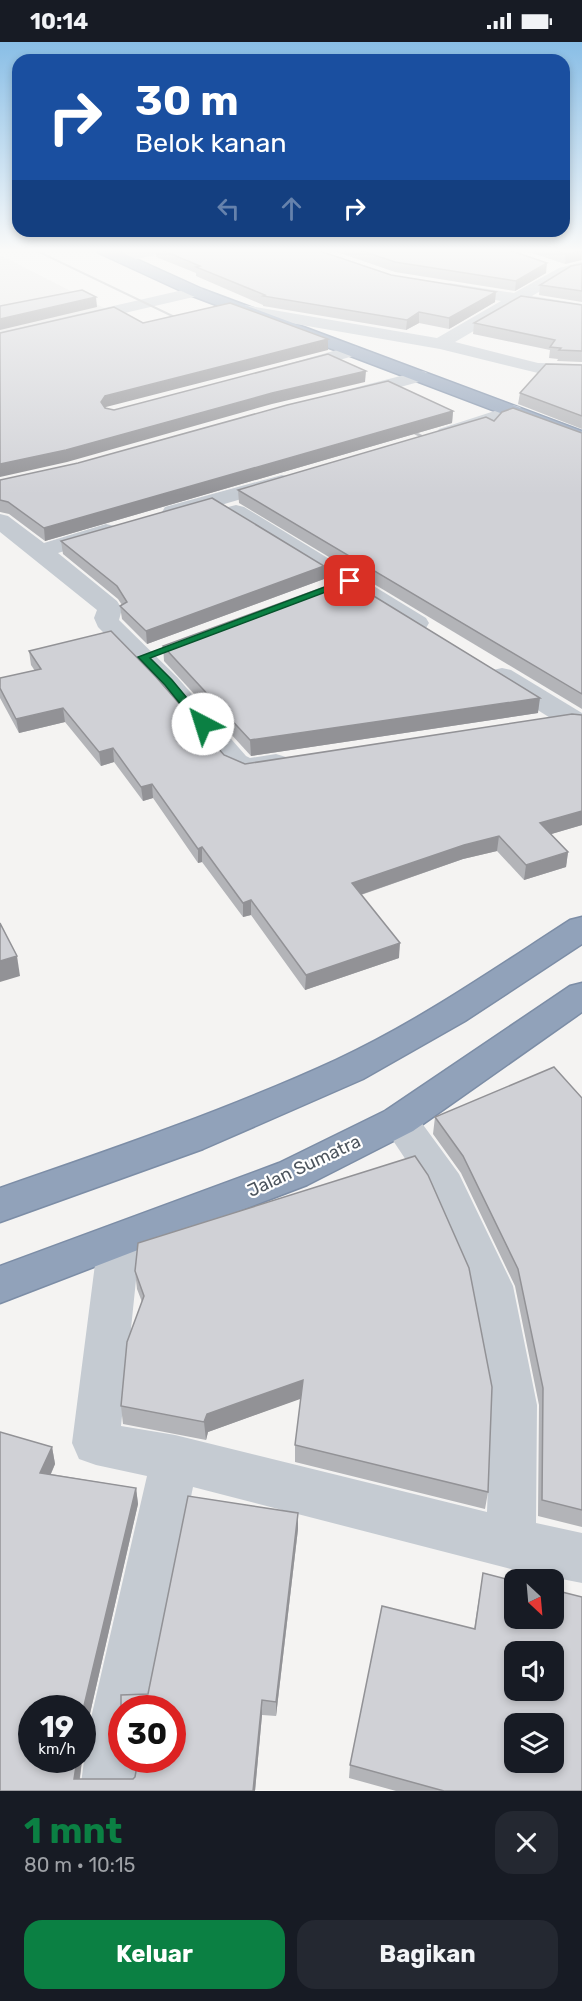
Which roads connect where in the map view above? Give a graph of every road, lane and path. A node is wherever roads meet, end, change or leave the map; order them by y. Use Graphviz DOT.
graph roads {
  1 [pos="23,332"];
  2 [pos="299,332"];
  3 [pos="369,332"];
  4 [pos="461,332"];
  5 [pos="0,337"];
  6 [pos="440,344"];
  7 [pos="351,351"];
  8 [pos="538,368"];
  9 [pos="582,369"];
  10 [pos="274,372"];
  11 [pos="420,376"];
  12 [pos="511,397"];
  13 [pos="331,399"];
  14 [pos="582,438"];
  15 [pos="428,439"];
  16 [pos="307,474"];
  17 [pos="216,501"];
  18 [pos="0,521"];
  19 [pos="41,551"];
  20 [pos="350,581"];
  21 [pos="319,592"];
  22 [pos="436,635"];
  23 [pos="484,665"];
  24 [pos="576,720"];
  25 [pos="536,723"];
  26 [pos="295,760"];
  27 [pos="582,928"];
  28 [pos="582,995"];
  29 [pos="399,1121"];
  30 [pos="0,1205"];
  31 [pos="119,1241"];
  32 [pos="0,1285"];
  33 [pos="175,1458"];
  34 [pos="511,1544"];
  35 [pos="582,1558"];
  36 [pos="108,1791"];
  1 -- 5 [label="street"];
  2 -- 7 [label="highway"];
  3 -- 6 [label="street"];
  4 -- 6 [label="street"];
  6 -- 8 [label="street"];
  7 -- 10 [label="street"];
  7 -- 11 [label="highway"];
  8 -- 9 [label="street"];
  8 -- 12 [label="street"];
  11 -- 12 [label="highway"];
  11 -- 13 [label="street"];
  12 -- 14 [label="highway"];
  12 -- 15 [label="street"];
  16 -- 17 [label="street"];
  17 -- 19 [label="street"];
  17 -- 20 [label="street"];
  18 -- 19 [label="street"];
  19 -- 26 [label="street"];
  20 -- 21 [label="street"];
  20 -- 22 [label="street"];
  23 -- 24 [label="street"];
  24 -- 25 [label="street"];
  27 -- 30 [label="highway"];
  28 -- 29 [label="highway, Jalan Sumatra"];
  29 -- 31 [label="highway, Jalan Sumatra"];
  29 -- 34 [label="street"];
  31 -- 32 [label="highway, Jalan Sumatra"];
  31 -- 33 [label="street"];
  33 -- 34 [label="street"];
  33 -- 36 [label="street"];
  34 -- 35 [label="street"];
}
